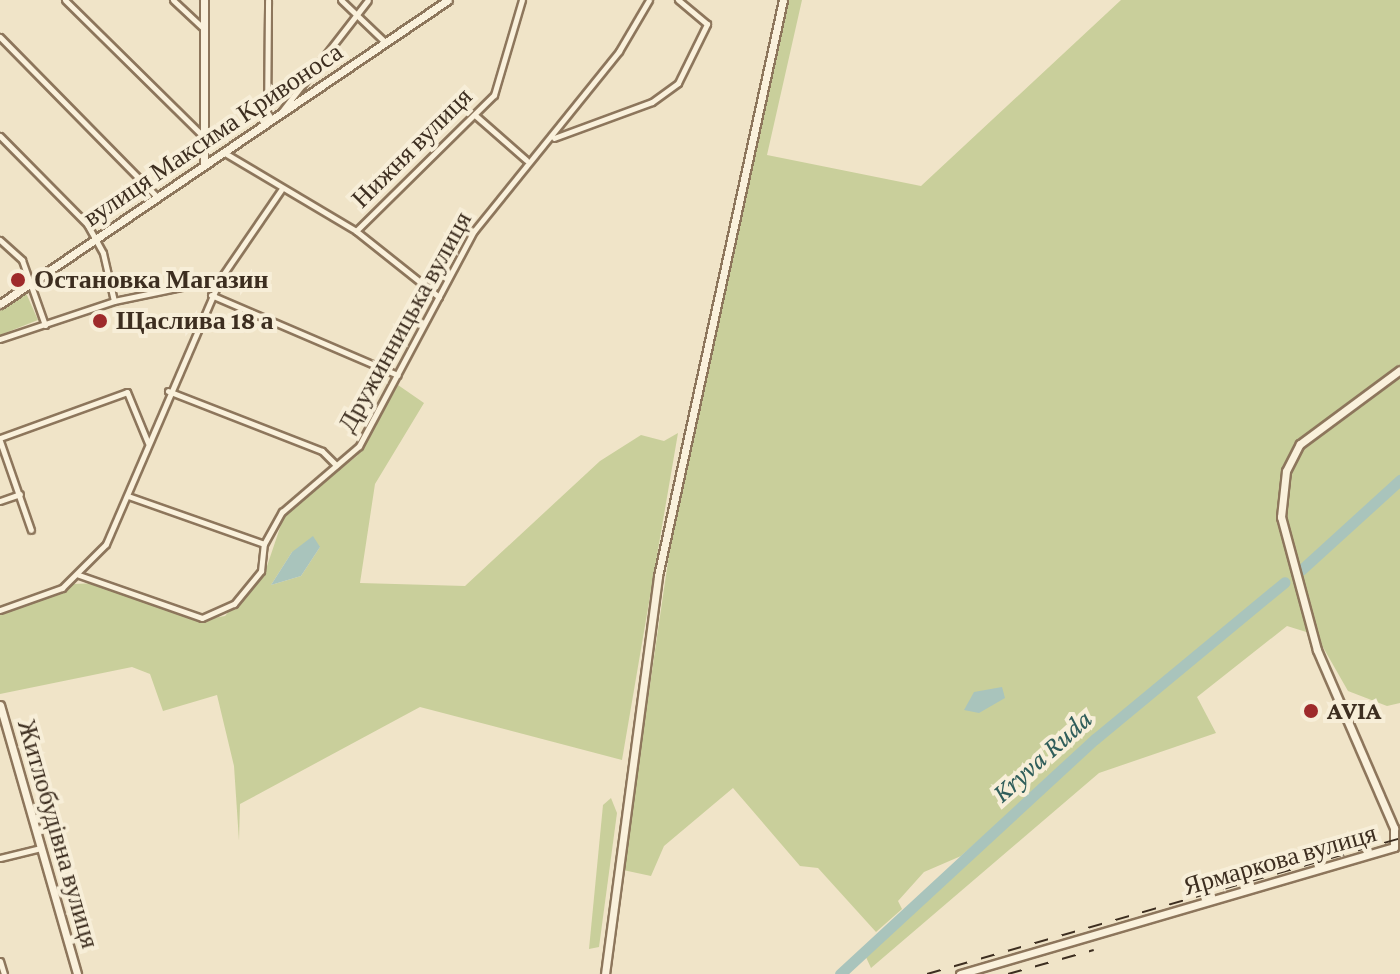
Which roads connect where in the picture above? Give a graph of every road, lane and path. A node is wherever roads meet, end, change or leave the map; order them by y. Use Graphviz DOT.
graph roads {
  1 [pos="65,0"];
  2 [pos="173,0"];
  3 [pos="204,0"];
  4 [pos="268,0"];
  5 [pos="341,0"];
  6 [pos="368,0"];
  7 [pos="448,0"];
  8 [pos="522,0"];
  9 [pos="649,0"];
  10 [pos="678,0"];
  11 [pos="783,0"];
  12 [pos="357,15"];
  13 [pos="204,29"];
  14 [pos="0,37"];
  15 [pos="386,43"];
  16 [pos="278,115"];
  17 [pos="476,116"];
  18 [pos="267,122"];
  19 [pos="0,136"];
  20 [pos="204,137"];
  21 [pos="549,141"];
  22 [pos="223,152"];
  23 [pos="526,160"];
  24 [pos="204,165"];
  25 [pos="281,190"];
  26 [pos="157,197"];
  27 [pos="356,231"];
  28 [pos="96,238"];
  29 [pos="0,240"];
  30 [pos="220,279"];
  31 [pos="32,282"];
  32 [pos="211,295"];
  33 [pos="439,297"];
  34 [pos="114,301"];
  35 [pos="0,304"];
  36 [pos="45,325"];
  37 [pos="0,339"];
  38 [pos="1400,370"];
  39 [pos="398,375"];
  40 [pos="168,391"];
  41 [pos="0,440"];
  42 [pos="148,443"];
  43 [pos="336,465"];
  44 [pos="20,494"];
  45 [pos="128,496"];
  46 [pos="0,501"];
  47 [pos="31,530"];
  48 [pos="264,544"];
  49 [pos="79,575"];
  50 [pos="0,610"];
  51 [pos="0,705"];
  52 [pos="41,848"];
  53 [pos="0,858"];
  54 [pos="0,961"];
  55 [pos="605,971"];
  56 [pos="4,974"];
  57 [pos="77,974"];
  58 [pos="960,974"];
  1 -- 20 [label="street"];
  2 -- 13 [label="street"];
  3 -- 13 [label="street"];
  4 -- 18 [label="street"];
  5 -- 12 [label="street"];
  6 -- 12 [label="street"];
  7 -- 15 [label="street, вулиця Максима Кривоноса"];
  8 -- 17 [label="street, Нижня вулиця"];
  9 -- 21 [label="street, Дружинницька вулиця"];
  10 -- 21 [label="street"];
  11 -- 55 [label="street"];
  12 -- 15 [label="street"];
  12 -- 16 [label="street"];
  13 -- 20 [label="street"];
  14 -- 26 [label="street"];
  15 -- 16 [label="street, вулиця Максима Кривоноса"];
  16 -- 18 [label="street, вулиця Максима Кривоноса"];
  17 -- 23 [label="street"];
  17 -- 27 [label="street, Нижня вулиця"];
  18 -- 22 [label="street, вулиця Максима Кривоноса"];
  19 -- 28 [label="street"];
  20 -- 24 [label="street"];
  21 -- 23 [label="street, Дружинницька вулиця"];
  22 -- 24 [label="street, вулиця Максима Кривоноса"];
  22 -- 25 [label="street"];
  23 -- 33 [label="street, Дружинницька вулиця"];
  24 -- 26 [label="street, вулиця Максима Кривоноса"];
  25 -- 27 [label="street"];
  25 -- 30 [label="street"];
  26 -- 28 [label="street, вулиця Максима Кривоноса"];
  27 -- 33 [label="street"];
  28 -- 31 [label="street, вулиця Максима Кривоноса"];
  28 -- 34 [label="street"];
  29 -- 31 [label="street"];
  30 -- 32 [label="street"];
  30 -- 34 [label="street"];
  31 -- 35 [label="street, вулиця Максима Кривоноса"];
  31 -- 36 [label="street"];
  32 -- 39 [label="street"];
  32 -- 40 [label="street"];
  33 -- 39 [label="street, Дружинницька вулиця"];
  34 -- 36 [label="street"];
  36 -- 37 [label="street"];
  38 -- 58 [label="street, Ярмаркова вулиця"];
  39 -- 43 [label="street, Дружинницька вулиця"];
  40 -- 42 [label="street"];
  40 -- 43 [label="street"];
  41 -- 42 [label="street"];
  41 -- 44 [label="street"];
  42 -- 45 [label="street"];
  43 -- 48 [label="street, Дружинницька вулиця"];
  44 -- 46 [label="street"];
  44 -- 47 [label="street"];
  45 -- 48 [label="street"];
  45 -- 49 [label="street"];
  48 -- 49 [label="street, Дружинницька вулиця"];
  49 -- 50 [label="street"];
  51 -- 52 [label="street, Житлобудівна вулиця"];
  52 -- 53 [label="street"];
  52 -- 57 [label="street, Житлобудівна вулиця"];
  54 -- 56 [label="street"];
}
